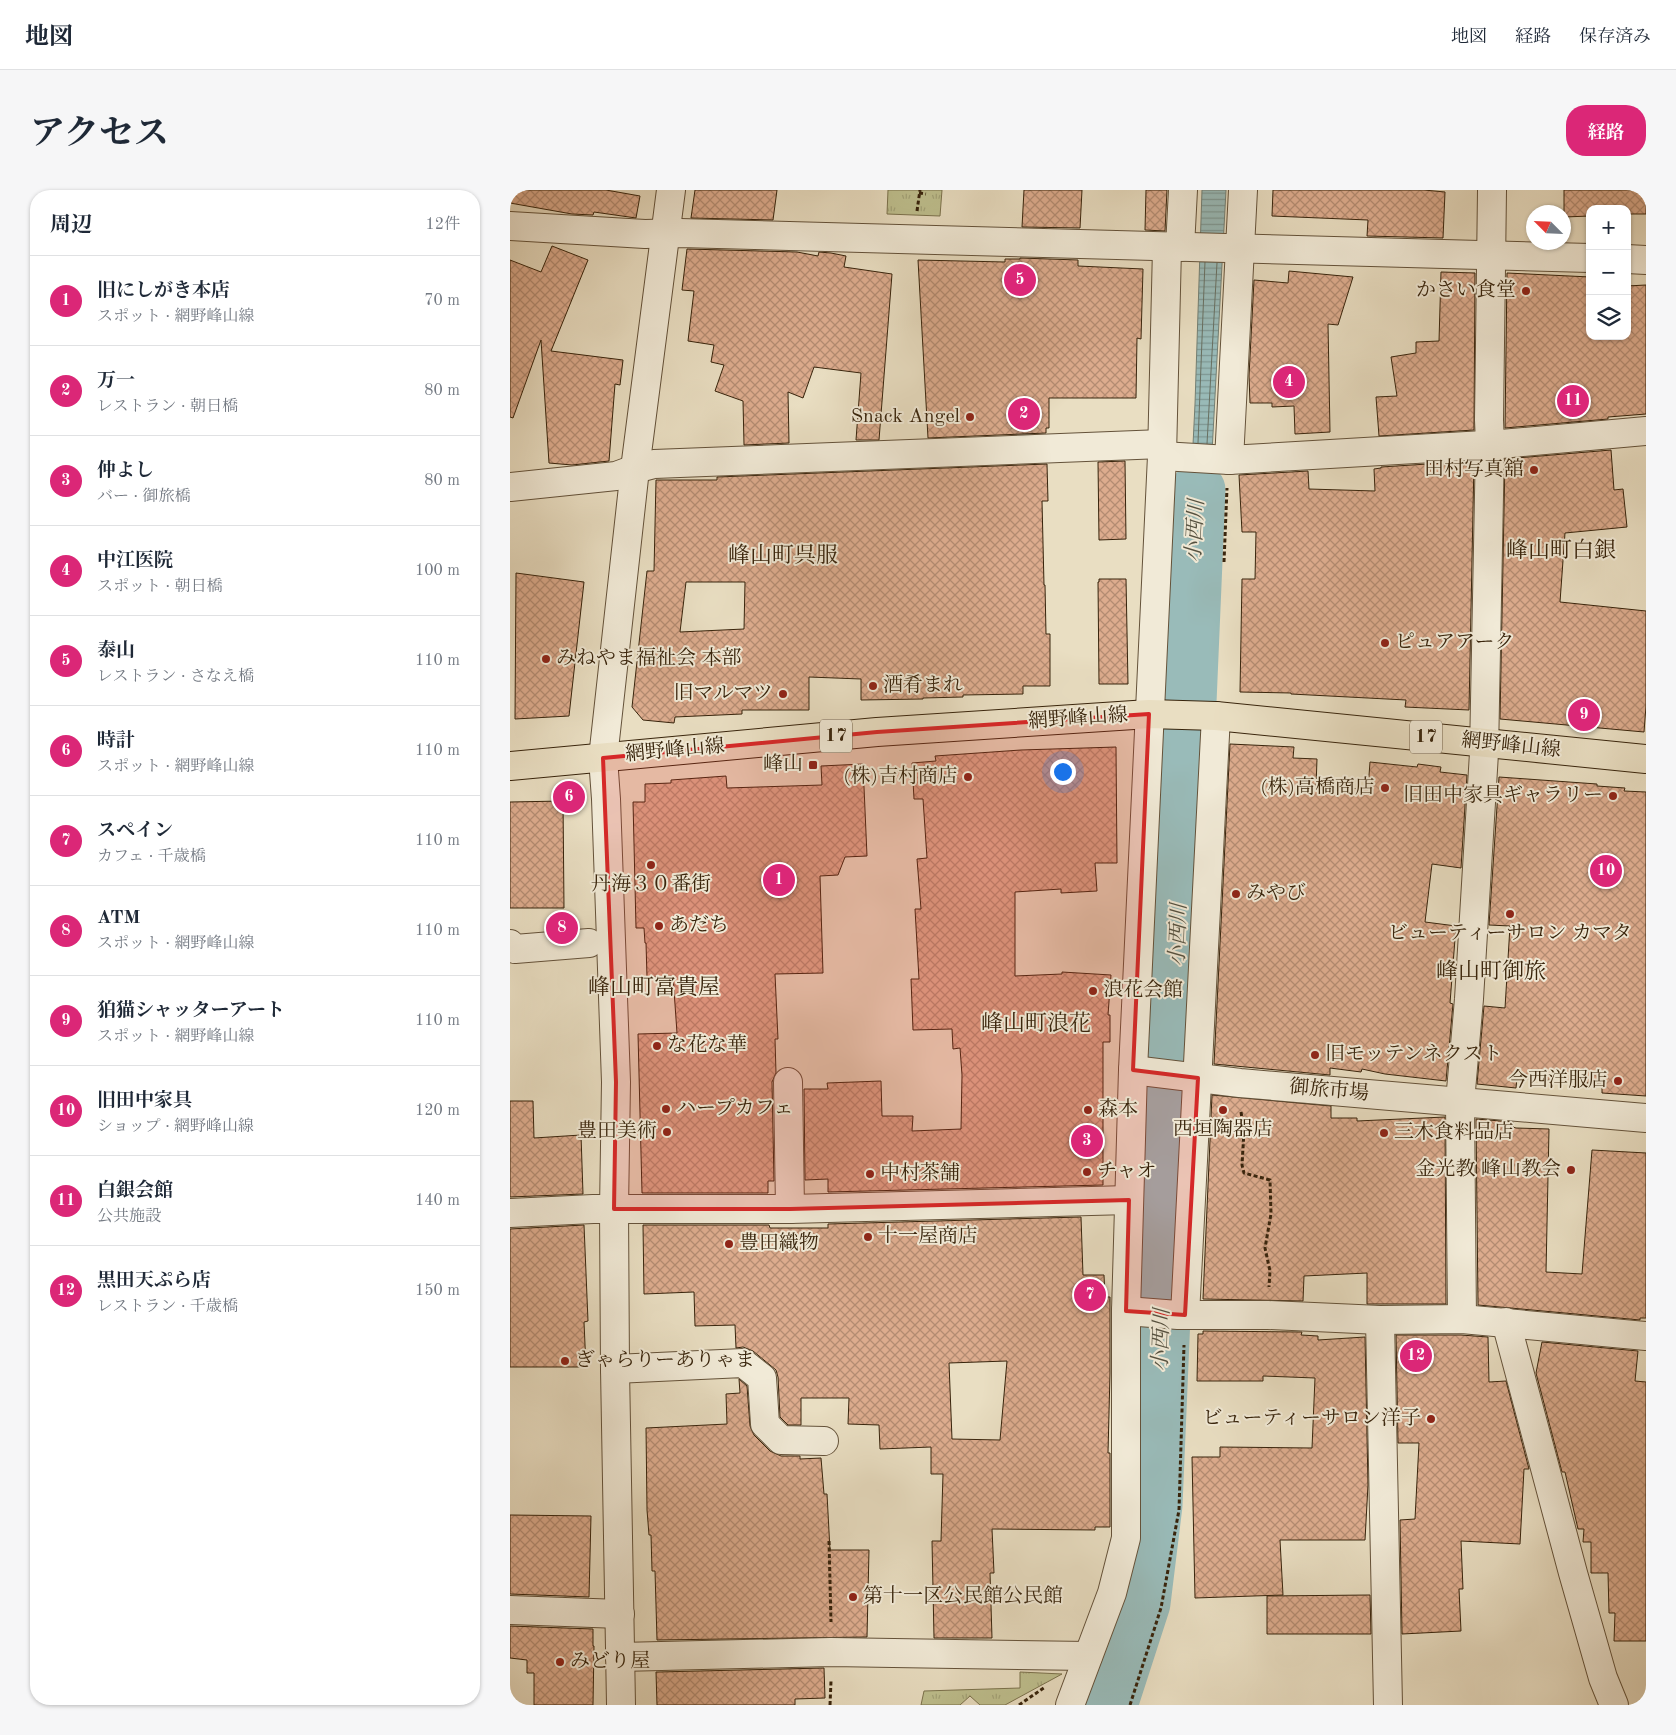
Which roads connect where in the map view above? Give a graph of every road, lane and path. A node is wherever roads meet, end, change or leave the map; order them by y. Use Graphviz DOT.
graph roads {
  1 [pos="671,190"];
  2 [pos="1183,190"];
  3 [pos="1243,190"];
  4 [pos="1492,190"];
  5 [pos="919,193"];
  6 [pos="926,194"];
  7 [pos="510,226"];
  8 [pos="665,234"];
  9 [pos="1178,248"];
  10 [pos="1237,248"];
  11 [pos="1491,256"];
  12 [pos="1586,258"];
  13 [pos="1631,259"];
  14 [pos="1646,260"];
  15 [pos="1646,431"];
  16 [pos="1490,444"];
  17 [pos="1168,452"];
  18 [pos="1225,459"];
  19 [pos="635,469"];
  20 [pos="510,487"];
  21 [pos="1224,562"];
  22 [pos="1156,714"];
  23 [pos="1211,716"];
  24 [pos="1483,743"];
  25 [pos="603,758"];
  26 [pos="1646,759"];
  27 [pos="510,766"];
  28 [pos="589,943"];
  29 [pos="510,944"];
  30 [pos="1140,1071"];
  31 [pos="1195,1077"];
  32 [pos="788,1082"];
  33 [pos="1240,1084"];
  34 [pos="1460,1102"];
  35 [pos="1646,1118"];
  36 [pos="1129,1200"];
  37 [pos="614,1209"];
  38 [pos="790,1209"];
  39 [pos="510,1213"];
  40 [pos="1136,1312"];
  41 [pos="1182,1315"];
  42 [pos="1268,1315"];
  43 [pos="1462,1319"];
  44 [pos="1380,1320"];
  45 [pos="1506,1322"];
  46 [pos="1646,1336"];
  47 [pos="615,1369"];
  48 [pos="824,1441"];
  49 [pos="510,1610"];
  50 [pos="620,1614"];
  51 [pos="1088,1656"];
  52 [pos="620,1657"];
  53 [pos="621,1705"];
  54 [pos="1070,1705"];
  55 [pos="1130,1705"];
  56 [pos="1388,1705"];
  57 [pos="1614,1705"];
  1 -- 8 [label="street"];
  2 -- 9 [label="street"];
  3 -- 10 [label="street"];
  4 -- 11 [label="street"];
  5 -- 6 [label="path"];
  7 -- 8 [label="street"];
  8 -- 9 [label="street"];
  8 -- 19 [label="street"];
  9 -- 10 [label="street"];
  9 -- 17 [label="street"];
  10 -- 11 [label="street"];
  10 -- 18 [label="street"];
  11 -- 12 [label="street"];
  11 -- 16 [label="street"];
  13 -- 14 [label="street"];
  15 -- 16 [label="street"];
  16 -- 18 [label="street"];
  16 -- 24 [label="street"];
  17 -- 18 [label="street"];
  17 -- 19 [label="street"];
  17 -- 22 [label="street"];
  18 -- 21 [label="path"];
  19 -- 20 [label="street"];
  19 -- 25 [label="street"];
  22 -- 23 [label="main road, 網野峰山線 / 17"];
  22 -- 25 [label="main road, 網野峰山線 / 17"];
  22 -- 30 [label="street"];
  23 -- 24 [label="main road, 網野峰山線 / 17"];
  23 -- 31 [label="street"];
  24 -- 26 [label="main road, 網野峰山線 / 17"];
  24 -- 34 [label="street"];
  25 -- 27 [label="main road, 網野峰山線 / 17"];
  25 -- 37 [label="street"];
  28 -- 29 [label="street"];
  30 -- 31 [label="street, 御旅市場"];
  30 -- 36 [label="street"];
  31 -- 33 [label="street, 御旅市場"];
  31 -- 41 [label="street"];
  32 -- 38 [label="street"];
  33 -- 34 [label="street, 御旅市場"];
  33 -- 42 [label="path"];
  34 -- 35 [label="street, 御旅市場"];
  34 -- 43 [label="street"];
  36 -- 38 [label="street"];
  36 -- 40 [label="street"];
  37 -- 38 [label="street"];
  37 -- 39 [label="street"];
  37 -- 47 [label="street"];
  40 -- 41 [label="street"];
  40 -- 51 [label="street"];
  41 -- 42 [label="street"];
  41 -- 55 [label="path"];
  42 -- 44 [label="street"];
  43 -- 44 [label="street"];
  43 -- 45 [label="street"];
  44 -- 56 [label="street"];
  45 -- 46 [label="street"];
  45 -- 57 [label="street"];
  47 -- 48 [label="street"];
  47 -- 50 [label="street"];
  49 -- 50 [label="street"];
  50 -- 52 [label="street"];
  51 -- 52 [label="street"];
  51 -- 54 [label="street"];
  52 -- 53 [label="street"];
}
